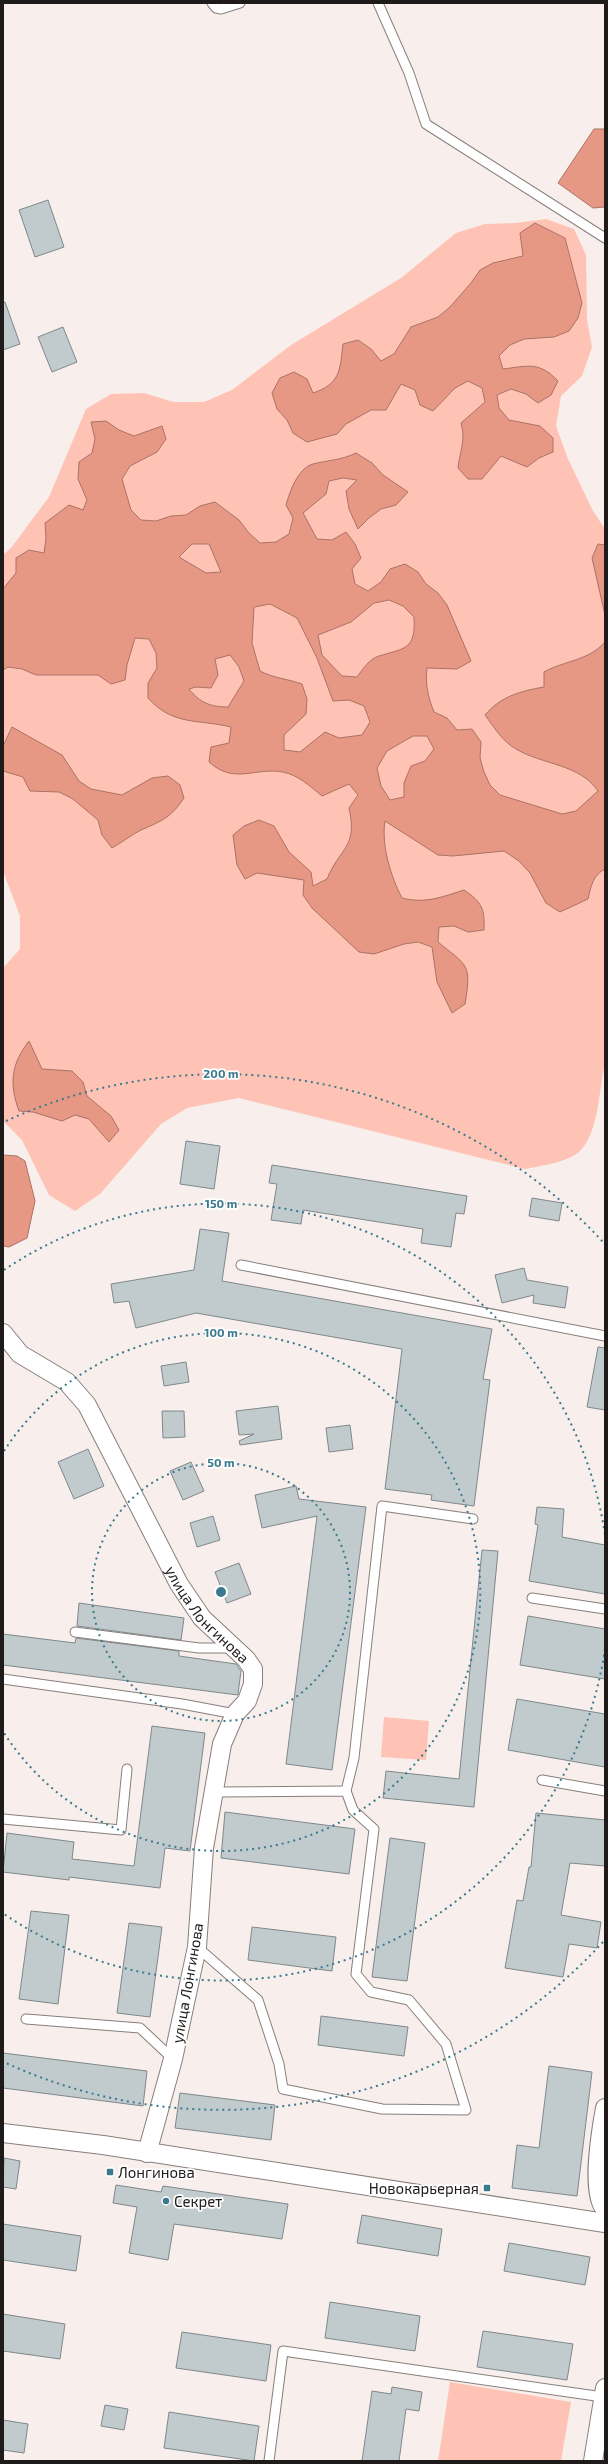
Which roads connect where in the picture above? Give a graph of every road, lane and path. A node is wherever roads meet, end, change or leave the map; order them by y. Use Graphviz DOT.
graph roads {
  1 [pos="212,3"];
  2 [pos="240,3"];
  3 [pos="378,3"];
  4 [pos="605,238"];
  5 [pos="242,1265"];
  6 [pos="3,1334"];
  7 [pos="605,1336"];
  8 [pos="473,1519"];
  9 [pos="532,1598"];
  10 [pos="605,1609"];
  11 [pos="75,1632"];
  12 [pos="235,1648"];
  13 [pos="3,1679"];
  14 [pos="235,1714"];
  15 [pos="127,1769"];
  16 [pos="542,1780"];
  17 [pos="346,1791"];
  18 [pos="605,1791"];
  19 [pos="214,1792"];
  20 [pos="3,1819"];
  21 [pos="197,1947"];
  22 [pos="26,2019"];
  23 [pos="172,2059"];
  24 [pos="605,2108"];
  25 [pos="3,2133"];
  26 [pos="148,2153"];
  27 [pos="605,2209"];
  28 [pos="605,2222"];
  29 [pos="604,2392"];
  30 [pos="269,2461"];
  31 [pos="593,2461"];
  1 -- 2 [label="lane"];
  3 -- 4 [label="lane"];
  5 -- 7 [label="lane"];
  6 -- 12 [label="street, улица Лонгинова"];
  8 -- 17 [label="lane"];
  9 -- 10 [label="lane"];
  11 -- 12 [label="lane"];
  12 -- 14 [label="street, улица Лонгинова"];
  13 -- 14 [label="lane"];
  14 -- 19 [label="street, улица Лонгинова"];
  15 -- 20 [label="lane"];
  16 -- 18 [label="lane"];
  17 -- 19 [label="lane"];
  17 -- 21 [label="lane"];
  19 -- 21 [label="street, улица Лонгинова"];
  21 -- 23 [label="street, улица Лонгинова"];
  22 -- 23 [label="lane"];
  23 -- 26 [label="street, улица Лонгинова"];
  24 -- 27 [label="street"];
  25 -- 26 [label="street"];
  26 -- 28 [label="street"];
  29 -- 30 [label="lane"];
  29 -- 31 [label="street"];
}
